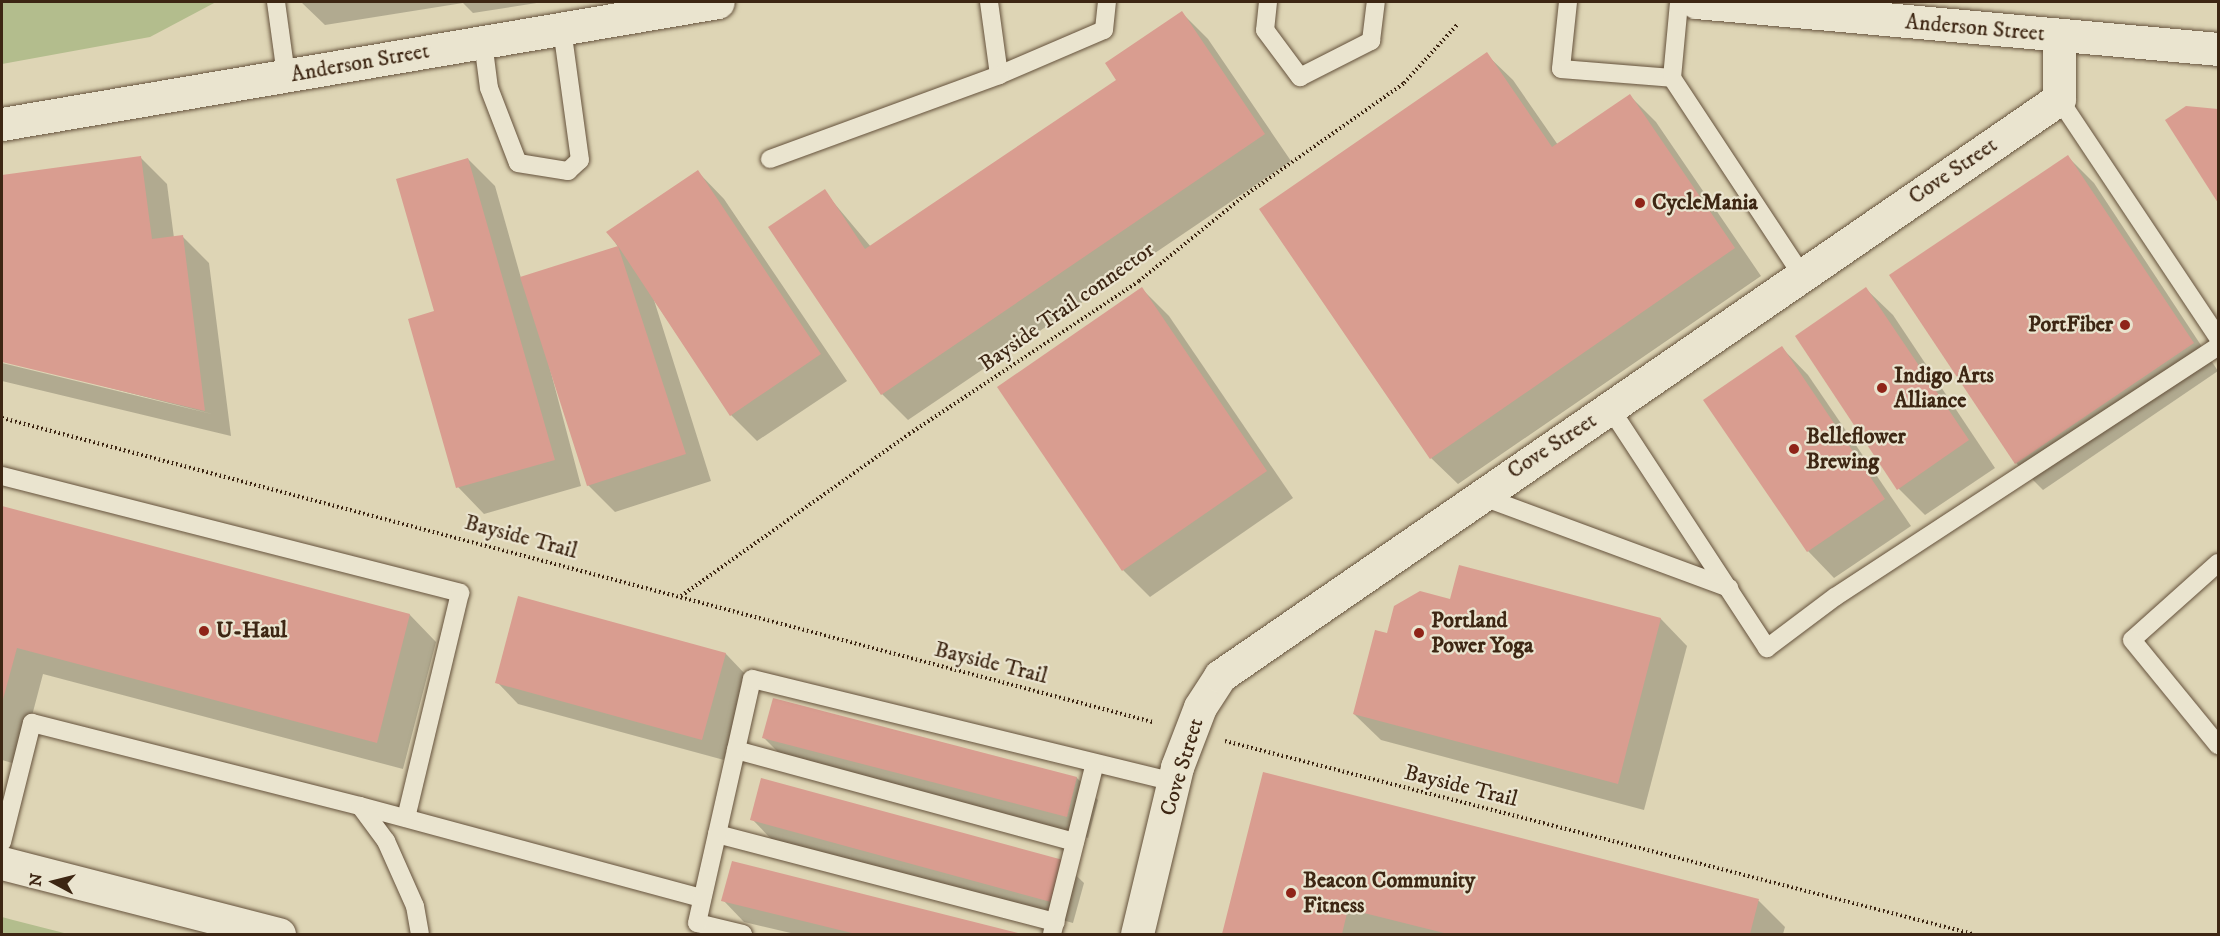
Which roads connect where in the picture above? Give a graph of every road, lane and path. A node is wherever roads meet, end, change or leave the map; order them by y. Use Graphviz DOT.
graph roads {
  1 [pos="276,2"];
  2 [pos="714,2"];
  3 [pos="989,2"];
  4 [pos="1107,2"];
  5 [pos="1268,2"];
  6 [pos="1376,2"];
  7 [pos="1568,2"];
  8 [pos="1679,2"];
  9 [pos="1696,2"];
  10 [pos="1456,25"];
  11 [pos="562,28"];
  12 [pos="2059,36"];
  13 [pos="483,42"];
  14 [pos="2218,49"];
  15 [pos="286,75"];
  16 [pos="999,75"];
  17 [pos="1672,78"];
  18 [pos="2059,99"];
  19 [pos="2,124"];
  20 [pos="770,159"];
  21 [pos="1801,274"];
  22 [pos="2218,337"];
  23 [pos="2218,346"];
  24 [pos="1610,408"];
  25 [pos="2,418"];
  26 [pos="2,476"];
  27 [pos="1478,495"];
  28 [pos="2218,563"];
  29 [pos="1729,588"];
  30 [pos="681,596"];
  31 [pos="1189,732"];
  32 [pos="2218,745"];
  33 [pos="736,750"];
  34 [pos="1095,763"];
  35 [pos="1174,782"];
  36 [pos="360,806"];
  37 [pos="406,818"];
  38 [pos="717,834"];
  39 [pos="2,842"];
  40 [pos="1075,842"];
  41 [pos="2,862"];
  42 [pos="702,898"];
  43 [pos="1054,928"];
  44 [pos="279,934"];
  45 [pos="420,934"];
  46 [pos="743,934"];
  47 [pos="1137,934"];
  48 [pos="1973,934"];
  1 -- 15 [label="lane"];
  2 -- 11 [label="street, Anderson Street"];
  3 -- 16 [label="lane"];
  4 -- 16 [label="lane"];
  5 -- 6 [label="lane"];
  7 -- 17 [label="lane"];
  8 -- 17 [label="lane"];
  9 -- 12 [label="street, Anderson Street"];
  10 -- 30 [label="path, Bayside Trail connector"];
  11 -- 13 [label="street, Anderson Street"];
  11 -- 13 [label="lane"];
  12 -- 14 [label="street, Anderson Street"];
  12 -- 18 [label="street"];
  13 -- 15 [label="street, Anderson Street"];
  15 -- 19 [label="street, Anderson Street"];
  16 -- 20 [label="lane"];
  17 -- 21 [label="lane"];
  18 -- 21 [label="street, Cove Street"];
  18 -- 22 [label="lane"];
  21 -- 24 [label="street, Cove Street"];
  23 -- 29 [label="lane"];
  24 -- 27 [label="street, Cove Street"];
  24 -- 29 [label="lane"];
  25 -- 30 [label="path, Bayside Trail"];
  26 -- 37 [label="lane"];
  27 -- 29 [label="lane"];
  27 -- 31 [label="street, Cove Street"];
  28 -- 32 [label="lane"];
  30 -- 31 [label="path, Bayside Trail"];
  31 -- 35 [label="street, Cove Street"];
  31 -- 48 [label="path, Bayside Trail"];
  33 -- 34 [label="lane"];
  33 -- 38 [label="lane"];
  33 -- 40 [label="lane"];
  34 -- 35 [label="lane"];
  34 -- 40 [label="lane"];
  35 -- 47 [label="street, Cove Street"];
  36 -- 37 [label="lane"];
  36 -- 39 [label="lane"];
  36 -- 45 [label="lane"];
  37 -- 42 [label="lane"];
  38 -- 42 [label="lane"];
  38 -- 43 [label="lane"];
  40 -- 43 [label="lane"];
  41 -- 44 [label="street"];
  42 -- 46 [label="lane"];
}
